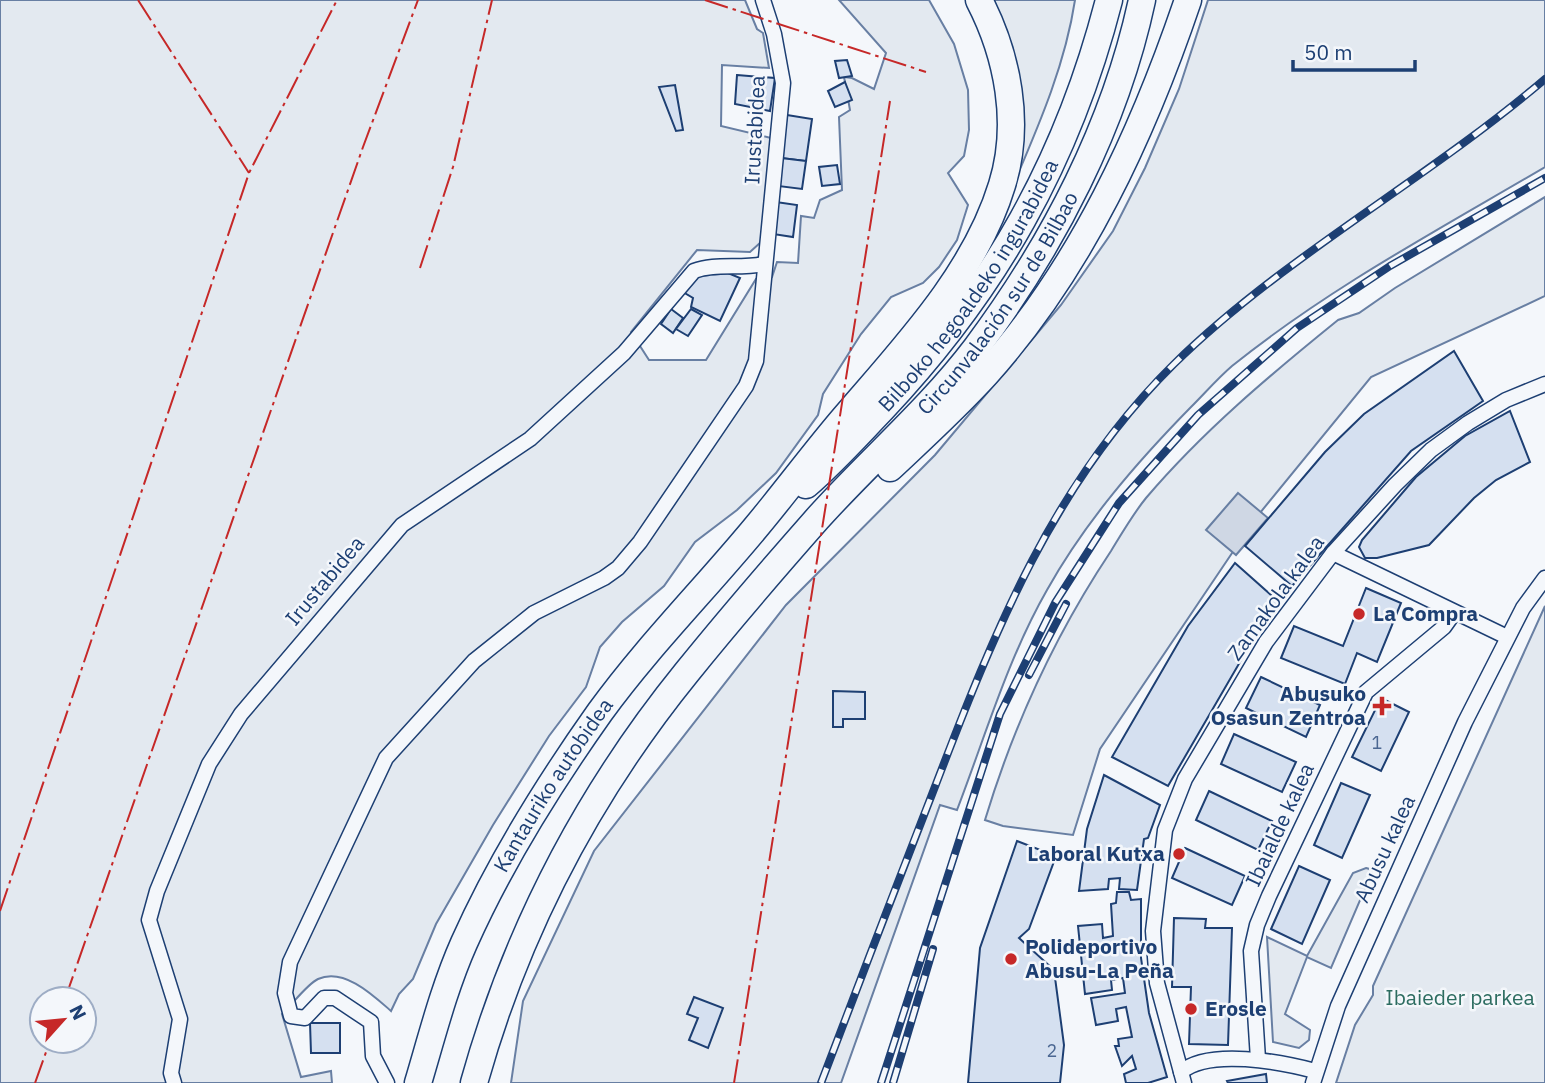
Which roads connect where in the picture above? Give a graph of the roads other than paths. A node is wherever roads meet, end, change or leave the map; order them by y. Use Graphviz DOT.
graph roads {
  1 [pos="763,0"];
  2 [pos="979,0"];
  3 [pos="1109,0"];
  4 [pos="1142,0"];
  5 [pos="1188,0"];
  6 [pos="763,264"];
  7 [pos="1545,384"];
  8 [pos="757,526"];
  9 [pos="1333,553"];
  10 [pos="783,562"];
  11 [pos="1545,578"];
  12 [pos="1454,613"];
  13 [pos="1507,637"];
  14 [pos="1258,1059"];
  15 [pos="1182,1077"];
  16 [pos="1314,1077"];
  17 [pos="174,1083"];
  18 [pos="387,1083"];
  19 [pos="418,1083"];
  20 [pos="474,1083"];
  1 -- 6 [label="street, Irustabidea"];
  2 -- 8 [label="highway"];
  3 -- 8 [label="highway, Bilboko hegoaldeko ingurabidea"];
  4 -- 10 [label="highway, Circunvalación sur de Bilbao"];
  5 -- 10 [label="highway"];
  6 -- 17 [label="street, Irustabidea"];
  6 -- 18 [label="street, Irustabidea"];
  7 -- 9 [label="street, Zamakola kalea"];
  8 -- 19 [label="highway, Kantauriko autobidea"];
  9 -- 12 [label="street"];
  9 -- 15 [label="street, Zamakola kalea"];
  10 -- 20 [label="highway, Kantauriko autobidea"];
  11 -- 13 [label="street, Abusu kalea"];
  12 -- 13 [label="street"];
  12 -- 14 [label="street, Ibaialde kalea"];
  13 -- 16 [label="street, Abusu kalea"];
  14 -- 15 [label="street"];
  14 -- 16 [label="street"];
}
